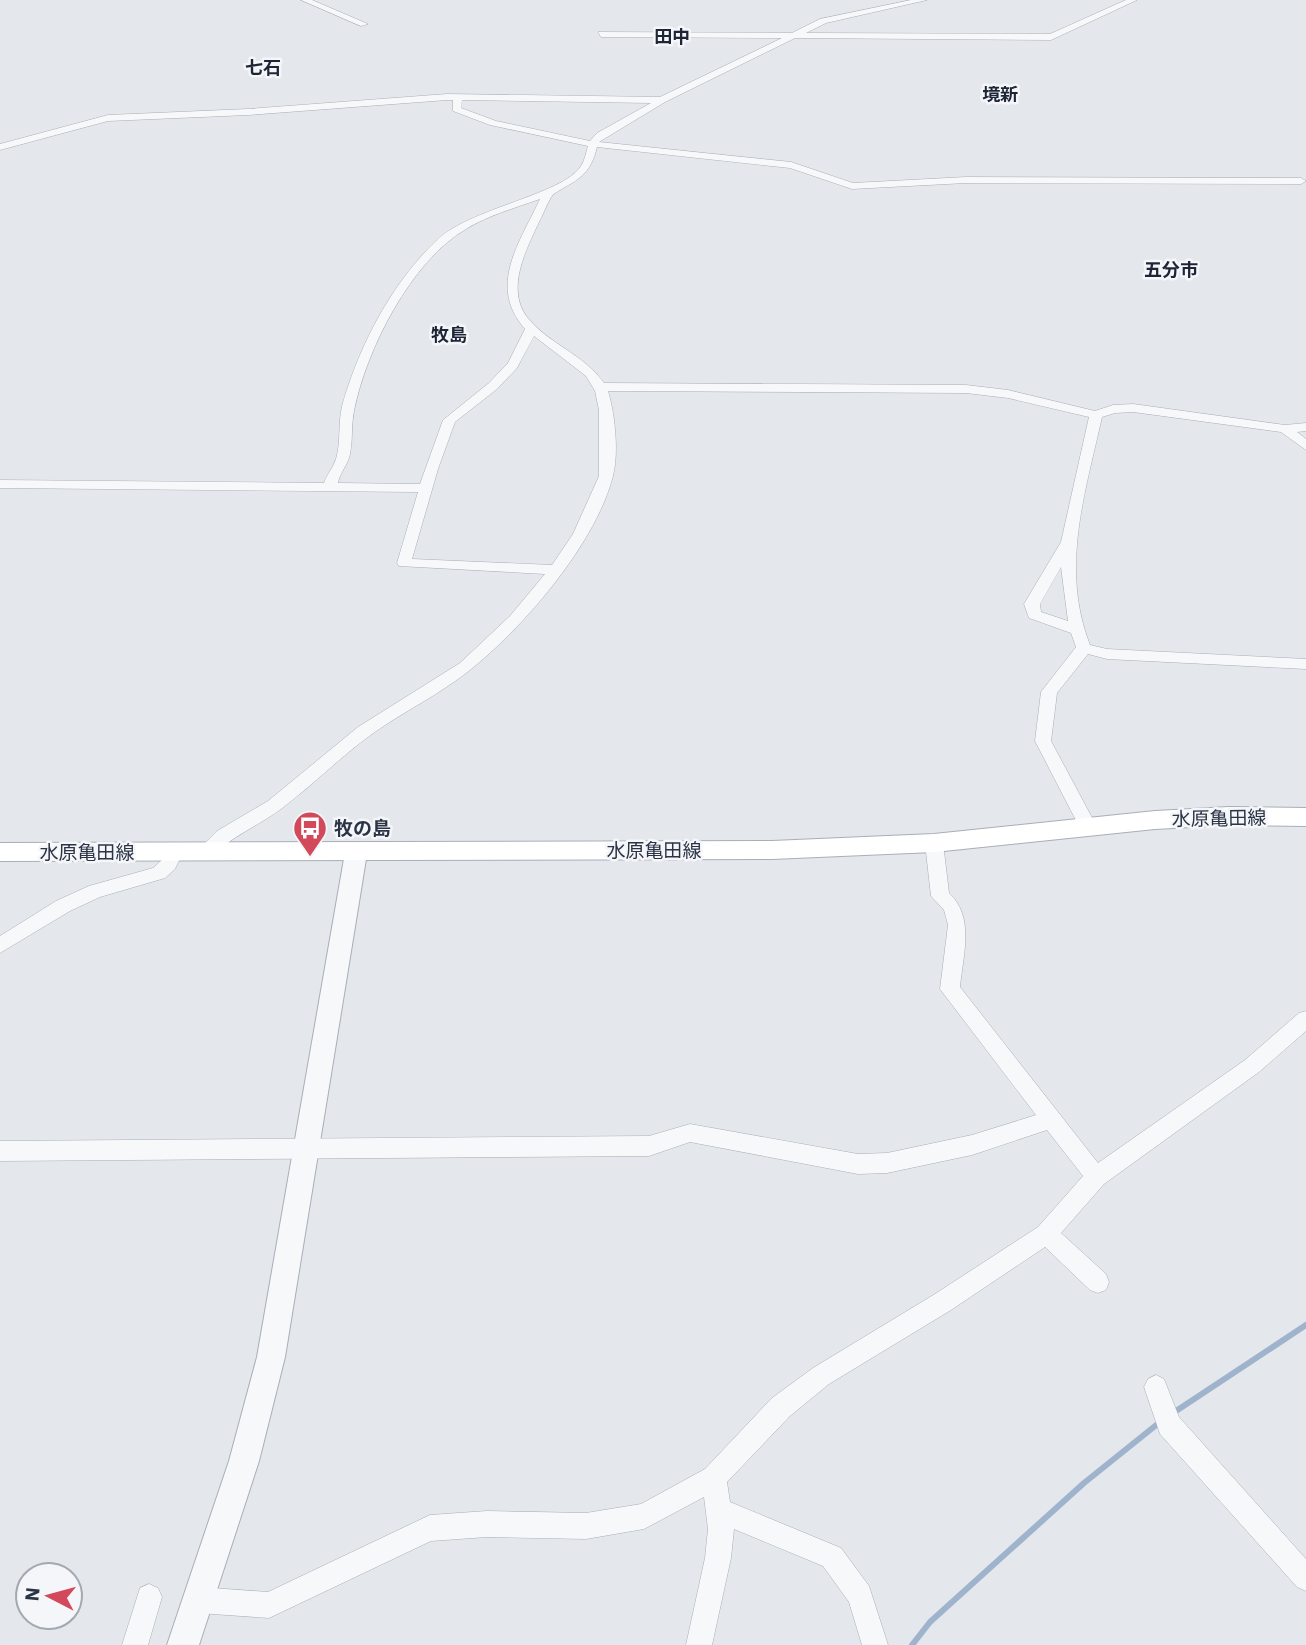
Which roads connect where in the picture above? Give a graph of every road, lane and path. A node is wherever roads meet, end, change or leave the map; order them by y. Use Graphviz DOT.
graph roads {
  1 [pos="305,0"];
  2 [pos="923,0"];
  3 [pos="1133,0"];
  4 [pos="364,24"];
  5 [pos="601,34"];
  6 [pos="794,35"];
  7 [pos="458,97"];
  8 [pos="297,98"];
  9 [pos="662,100"];
  10 [pos="291,109"];
  11 [pos="593,144"];
  12 [pos="0,147"];
  13 [pos="1301,181"];
  14 [pos="552,190"];
  15 [pos="531,329"];
  16 [pos="600,387"];
  17 [pos="1096,415"];
  18 [pos="1306,427"];
  19 [pos="1285,429"];
  20 [pos="1306,446"];
  21 [pos="0,484"];
  22 [pos="331,485"];
  23 [pos="425,488"];
  24 [pos="1068,542"];
  25 [pos="557,570"];
  26 [pos="1077,630"];
  27 [pos="1084,648"];
  28 [pos="1306,664"];
  29 [pos="1306,817"];
  30 [pos="1088,827"];
  31 [pos="934,843"];
  32 [pos="0,852"];
  33 [pos="174,852"];
  34 [pos="205,852"];
  35 [pos="356,853"];
  36 [pos="0,945"];
  37 [pos="1306,1019"];
  38 [pos="1050,1120"];
  39 [pos="308,1149"];
  40 [pos="0,1151"];
  41 [pos="1096,1177"];
  42 [pos="1046,1234"];
  43 [pos="1098,1282"];
  44 [pos="1156,1387"];
  45 [pos="713,1478"];
  46 [pos="717,1511"];
  47 [pos="1306,1578"];
  48 [pos="149,1597"];
  49 [pos="198,1600"];
  50 [pos="135,1645"];
  51 [pos="183,1645"];
  52 [pos="699,1645"];
  53 [pos="875,1645"];
  1 -- 4 [label="street"];
  2 -- 6 [label="street"];
  3 -- 6 [label="street"];
  5 -- 6 [label="street"];
  6 -- 9 [label="street"];
  7 -- 9 [label="street"];
  7 -- 10 [label="street"];
  7 -- 11 [label="street"];
  8 -- 10 [label="street"];
  9 -- 11 [label="street"];
  10 -- 12 [label="street"];
  11 -- 13 [label="street"];
  11 -- 14 [label="street"];
  14 -- 15 [label="street"];
  14 -- 22 [label="street"];
  15 -- 16 [label="street"];
  15 -- 23 [label="street"];
  16 -- 17 [label="street"];
  16 -- 25 [label="street"];
  17 -- 19 [label="street"];
  17 -- 24 [label="street"];
  18 -- 19 [label="street"];
  19 -- 20 [label="street"];
  21 -- 22 [label="street"];
  22 -- 23 [label="street"];
  23 -- 25 [label="street"];
  24 -- 26 [label="street"];
  24 -- 26 [label="street"];
  25 -- 34 [label="street"];
  26 -- 27 [label="street"];
  27 -- 28 [label="street"];
  27 -- 30 [label="street"];
  29 -- 30 [label="main road, 水原亀田線"];
  30 -- 31 [label="main road, 水原亀田線"];
  31 -- 35 [label="main road, 水原亀田線"];
  31 -- 38 [label="street"];
  32 -- 33 [label="main road, 水原亀田線"];
  33 -- 34 [label="main road, 水原亀田線"];
  33 -- 36 [label="street"];
  34 -- 35 [label="main road, 水原亀田線"];
  35 -- 39 [label="street"];
  37 -- 41 [label="street"];
  38 -- 39 [label="street"];
  38 -- 41 [label="street"];
  39 -- 40 [label="street"];
  39 -- 49 [label="street"];
  41 -- 42 [label="street"];
  42 -- 43 [label="street"];
  42 -- 45 [label="street"];
  44 -- 47 [label="street"];
  45 -- 46 [label="street"];
  45 -- 49 [label="street"];
  46 -- 52 [label="street"];
  46 -- 53 [label="street"];
  48 -- 50 [label="street"];
  49 -- 51 [label="street"];
}
